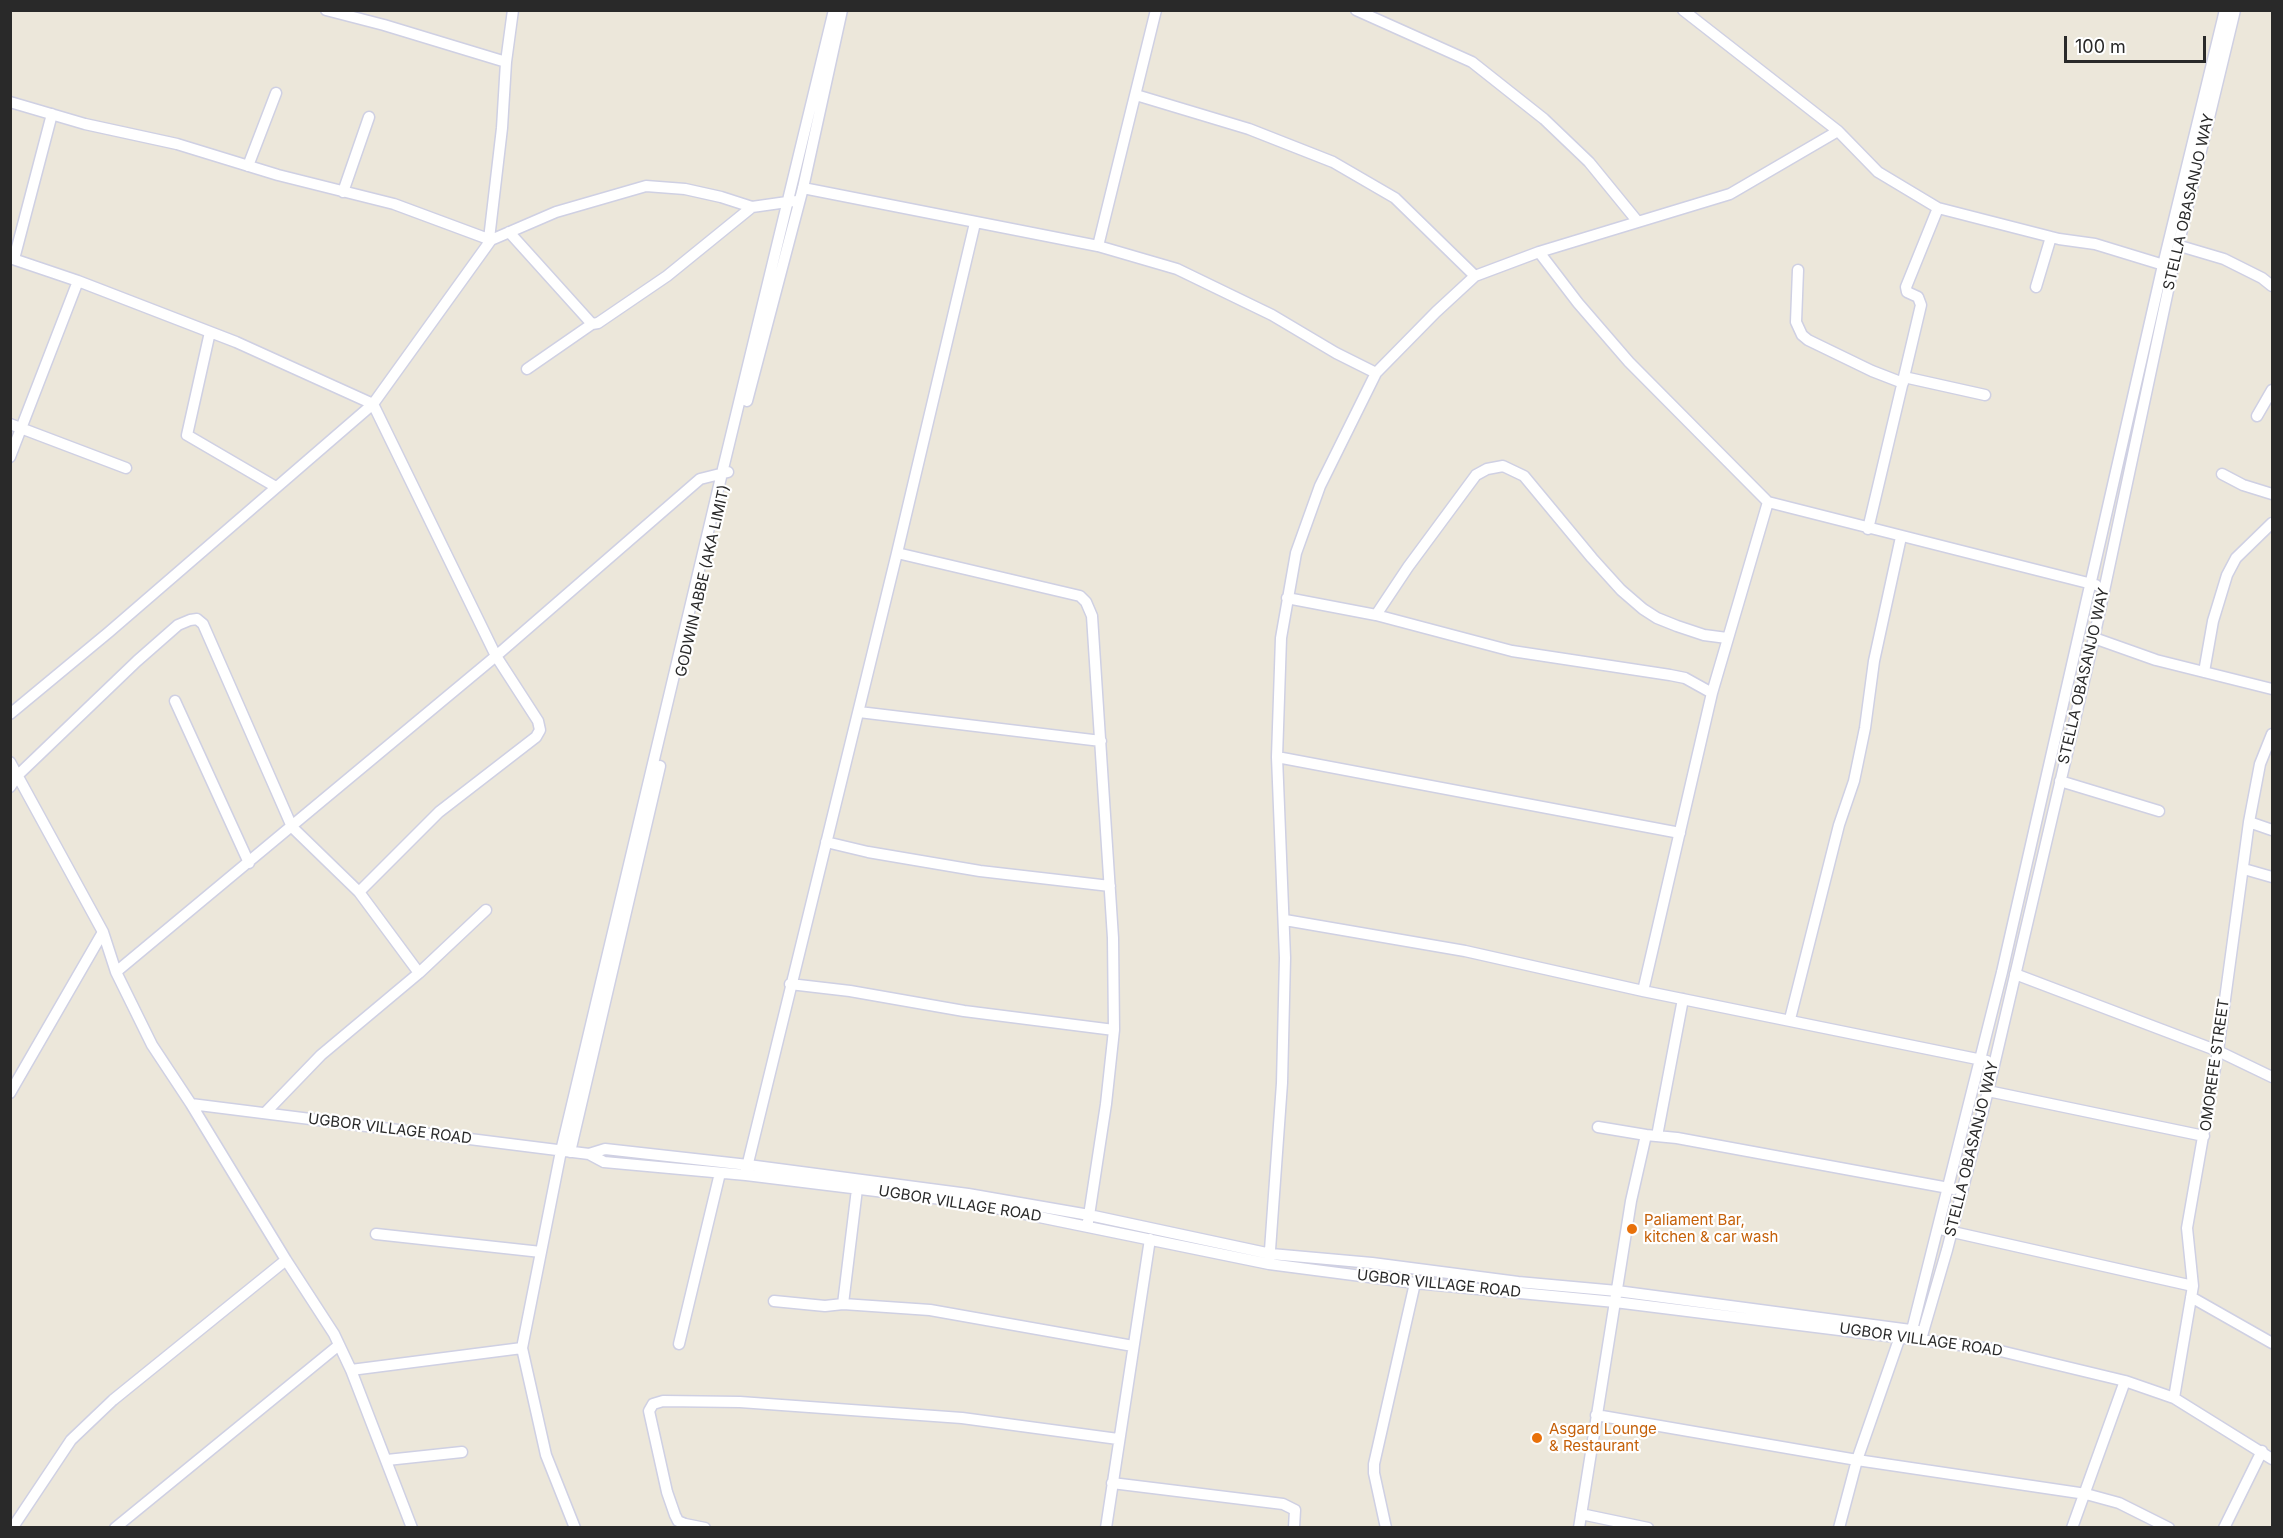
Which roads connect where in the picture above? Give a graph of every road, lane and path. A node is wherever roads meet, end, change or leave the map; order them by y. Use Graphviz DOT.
graph roads {
  1 [pos="326,10"];
  2 [pos="513,10"];
  3 [pos="834,10"];
  4 [pos="843,10"];
  5 [pos="1156,10"];
  6 [pos="1356,10"];
  7 [pos="1683,10"];
  8 [pos="2224,10"];
  9 [pos="2235,10"];
  10 [pos="506,62"];
  11 [pos="276,93"];
  12 [pos="1136,95"];
  13 [pos="10,102"];
  14 [pos="52,114"];
  15 [pos="369,117"];
  16 [pos="1838,131"];
  17 [pos="248,166"];
  18 [pos="803,188"];
  19 [pos="343,192"];
  20 [pos="794,201"];
  21 [pos="752,207"];
  22 [pos="1938,208"];
  23 [pos="1638,222"];
  24 [pos="975,223"];
  25 [pos="509,232"];
  26 [pos="2051,237"];
  27 [pos="490,239"];
  28 [pos="1098,246"];
  29 [pos="2180,246"];
  30 [pos="1539,252"];
  31 [pos="12,258"];
  32 [pos="2168,266"];
  33 [pos="1798,270"];
  34 [pos="1475,276"];
  35 [pos="78,280"];
  36 [pos="2272,286"];
  37 [pos="2036,287"];
  38 [pos="592,324"];
  39 [pos="210,332"];
  40 [pos="527,369"];
  41 [pos="1376,373"];
  42 [pos="1904,380"];
  43 [pos="2272,390"];
  44 [pos="1985,395"];
  45 [pos="373,404"];
  46 [pos="2258,416"];
  47 [pos="10,424"];
  48 [pos="22,427"];
  49 [pos="10,457"];
  50 [pos="126,468"];
  51 [pos="725,472"];
  52 [pos="2222,474"];
  53 [pos="276,487"];
  54 [pos="2272,494"];
  55 [pos="1768,502"];
  56 [pos="2272,523"];
  57 [pos="1868,529"];
  58 [pos="1901,537"];
  59 [pos="897,553"];
  60 [pos="2090,584"];
  61 [pos="2104,587"];
  62 [pos="1287,598"];
  63 [pos="1376,615"];
  64 [pos="1727,638"];
  65 [pos="2094,638"];
  66 [pos="496,656"];
  67 [pos="2204,672"];
  68 [pos="2272,689"];
  69 [pos="1712,693"];
  70 [pos="175,701"];
  71 [pos="859,712"];
  72 [pos="10,714"];
  73 [pos="2272,734"];
  74 [pos="1101,741"];
  75 [pos="1277,757"];
  76 [pos="10,762"];
  77 [pos="18,775"];
  78 [pos="2060,781"];
  79 [pos="10,787"];
  80 [pos="2158,811"];
  81 [pos="2249,822"];
  82 [pos="292,827"];
  83 [pos="2272,830"];
  84 [pos="1680,833"];
  85 [pos="826,842"];
  86 [pos="249,863"];
  87 [pos="2244,869"];
  88 [pos="2272,877"];
  89 [pos="1110,886"];
  90 [pos="358,892"];
  91 [pos="486,910"];
  92 [pos="1285,920"];
  93 [pos="104,932"];
  94 [pos="116,972"];
  95 [pos="419,973"];
  96 [pos="2015,974"];
  97 [pos="790,984"];
  98 [pos="1643,991"];
  99 [pos="1683,999"];
  100 [pos="1790,1019"];
  101 [pos="1114,1030"];
  102 [pos="2218,1051"];
  103 [pos="1980,1060"];
  104 [pos="1994,1063"];
  105 [pos="2272,1077"];
  106 [pos="1988,1091"];
  107 [pos="10,1093"];
  108 [pos="191,1104"];
  109 [pos="265,1113"];
  110 [pos="1598,1127"];
  111 [pos="1652,1136"];
  112 [pos="2204,1136"];
  113 [pos="565,1152"];
  114 [pos="589,1154"];
  115 [pos="747,1170"];
  116 [pos="720,1173"];
  117 [pos="1949,1188"];
  118 [pos="857,1189"];
  119 [pos="1963,1191"];
  120 [pos="1088,1220"];
  121 [pos="1938,1229"];
  122 [pos="1951,1232"];
  123 [pos="376,1234"];
  124 [pos="1150,1239"];
  125 [pos="541,1252"];
  126 [pos="1270,1259"];
  127 [pos="286,1260"];
  128 [pos="1414,1283"];
  129 [pos="2192,1291"];
  130 [pos="1616,1297"];
  131 [pos="774,1301"];
  132 [pos="843,1304"];
  133 [pos="1912,1334"];
  134 [pos="2272,1343"];
  135 [pos="679,1344"];
  136 [pos="339,1345"];
  137 [pos="1133,1346"];
  138 [pos="522,1348"];
  139 [pos="351,1370"];
  140 [pos="2125,1381"];
  141 [pos="2174,1398"];
  142 [pos="1596,1415"];
  143 [pos="1118,1438"];
  144 [pos="2262,1451"];
  145 [pos="462,1452"];
  146 [pos="2272,1459"];
  147 [pos="387,1460"];
  148 [pos="1857,1460"];
  149 [pos="1112,1483"];
  150 [pos="2085,1494"];
  151 [pos="1581,1514"];
  152 [pos="15,1524"];
  153 [pos="115,1527"];
  154 [pos="412,1527"];
  155 [pos="575,1527"];
  156 [pos="705,1527"];
  157 [pos="1106,1527"];
  158 [pos="1294,1527"];
  159 [pos="1386,1527"];
  160 [pos="1579,1527"];
  161 [pos="1648,1527"];
  162 [pos="1839,1527"];
  163 [pos="2072,1527"];
  164 [pos="2169,1527"];
  165 [pos="2224,1527"];
  1 -- 10 [label="street"];
  2 -- 10 [label="street"];
  3 -- 20 [label="street, GODWIN ABBE (AKA LIMIT)"];
  4 -- 18 [label="street, GODWIN ABBE (AKA LIMIT)"];
  5 -- 12 [label="street"];
  6 -- 23 [label="street"];
  7 -- 16 [label="street"];
  8 -- 32 [label="street"];
  9 -- 29 [label="street, STELLA OBASANJO WAY"];
  10 -- 27 [label="street"];
  11 -- 17 [label="street"];
  12 -- 28 [label="street"];
  12 -- 34 [label="street"];
  13 -- 14 [label="street"];
  14 -- 17 [label="street"];
  14 -- 31 [label="street"];
  15 -- 19 [label="street"];
  16 -- 22 [label="street"];
  16 -- 23 [label="street"];
  17 -- 19 [label="street"];
  18 -- 20 [label="street, GODWIN ABBE (AKA LIMIT)"];
  18 -- 24 [label="street"];
  19 -- 27 [label="street"];
  20 -- 21 [label="street"];
  20 -- 51 [label="street, GODWIN ABBE (AKA LIMIT)"];
  21 -- 25 [label="street"];
  21 -- 38 [label="street"];
  22 -- 26 [label="street"];
  22 -- 42 [label="street"];
  23 -- 30 [label="street"];
  24 -- 28 [label="street"];
  24 -- 59 [label="street"];
  25 -- 27 [label="street"];
  25 -- 38 [label="street"];
  26 -- 32 [label="street"];
  26 -- 37 [label="street"];
  27 -- 45 [label="street"];
  28 -- 41 [label="street"];
  29 -- 32 [label="street, STELLA OBASANJO WAY"];
  29 -- 36 [label="street"];
  30 -- 34 [label="street"];
  30 -- 55 [label="street"];
  31 -- 35 [label="street"];
  32 -- 60 [label="street"];
  32 -- 61 [label="street, STELLA OBASANJO WAY"];
  33 -- 42 [label="street"];
  34 -- 41 [label="street"];
  35 -- 39 [label="street"];
  35 -- 48 [label="street"];
  38 -- 40 [label="street"];
  39 -- 45 [label="street"];
  39 -- 53 [label="street"];
  41 -- 62 [label="street"];
  42 -- 44 [label="street"];
  42 -- 57 [label="street"];
  43 -- 46 [label="street"];
  45 -- 53 [label="street"];
  45 -- 66 [label="street"];
  47 -- 48 [label="street"];
  48 -- 49 [label="street"];
  48 -- 50 [label="street"];
  51 -- 66 [label="street"];
  51 -- 113 [label="street, GODWIN ABBE (AKA LIMIT)"];
  52 -- 54 [label="street"];
  53 -- 72 [label="street"];
  55 -- 57 [label="street"];
  55 -- 64 [label="street"];
  56 -- 67 [label="street"];
  57 -- 58 [label="street"];
  58 -- 60 [label="street"];
  58 -- 100 [label="street"];
  59 -- 71 [label="street"];
  59 -- 74 [label="street"];
  60 -- 61 [label="street"];
  60 -- 103 [label="street"];
  61 -- 65 [label="street, STELLA OBASANJO WAY"];
  62 -- 63 [label="street"];
  62 -- 75 [label="street"];
  63 -- 64 [label="street"];
  63 -- 69 [label="street"];
  64 -- 69 [label="street"];
  65 -- 67 [label="street"];
  65 -- 78 [label="street, STELLA OBASANJO WAY"];
  66 -- 82 [label="street"];
  66 -- 90 [label="street"];
  67 -- 68 [label="street"];
  69 -- 84 [label="street"];
  70 -- 86 [label="street"];
  71 -- 74 [label="street"];
  71 -- 85 [label="street"];
  73 -- 81 [label="street, OMOREFE STREET"];
  74 -- 89 [label="street"];
  75 -- 84 [label="street"];
  75 -- 92 [label="street"];
  76 -- 77 [label="street"];
  77 -- 79 [label="street"];
  77 -- 82 [label="street"];
  77 -- 93 [label="street"];
  78 -- 80 [label="street"];
  78 -- 96 [label="street, STELLA OBASANJO WAY"];
  81 -- 83 [label="street"];
  81 -- 87 [label="street, OMOREFE STREET"];
  82 -- 86 [label="street"];
  82 -- 90 [label="street"];
  84 -- 98 [label="street"];
  85 -- 89 [label="street"];
  85 -- 97 [label="street"];
  86 -- 94 [label="street"];
  87 -- 88 [label="street"];
  87 -- 102 [label="street, OMOREFE STREET"];
  89 -- 101 [label="street"];
  90 -- 95 [label="street"];
  91 -- 95 [label="street"];
  92 -- 98 [label="street"];
  92 -- 126 [label="street"];
  93 -- 94 [label="street"];
  93 -- 107 [label="street"];
  94 -- 108 [label="street"];
  95 -- 109 [label="street"];
  96 -- 102 [label="street"];
  96 -- 104 [label="street, STELLA OBASANJO WAY"];
  97 -- 101 [label="street"];
  97 -- 115 [label="street"];
  98 -- 99 [label="street"];
  99 -- 100 [label="street"];
  99 -- 111 [label="street"];
  100 -- 103 [label="street"];
  101 -- 120 [label="street"];
  102 -- 105 [label="street"];
  102 -- 112 [label="street, OMOREFE STREET"];
  103 -- 104 [label="street"];
  103 -- 117 [label="street"];
  104 -- 106 [label="street, STELLA OBASANJO WAY"];
  106 -- 112 [label="street"];
  106 -- 119 [label="street, STELLA OBASANJO WAY"];
  108 -- 109 [label="street, UGBOR VILLAGE ROAD"];
  108 -- 127 [label="street"];
  109 -- 113 [label="street, UGBOR VILLAGE ROAD"];
  110 -- 111 [label="street"];
  111 -- 117 [label="street"];
  111 -- 130 [label="street"];
  112 -- 129 [label="street, OMOREFE STREET"];
  113 -- 114 [label="street, UGBOR VILLAGE ROAD"];
  113 -- 125 [label="street, GODWIN ABBE (AKA LIMIT)"];
  114 -- 115 [label="street, UGBOR VILLAGE ROAD"];
  114 -- 116 [label="street, UGBOR VILLAGE ROAD"];
  115 -- 116 [label="street, UGBOR VILLAGE ROAD"];
  115 -- 118 [label="street, UGBOR VILLAGE ROAD"];
  115 -- 120 [label="street, UGBOR VILLAGE ROAD"];
  116 -- 135 [label="street"];
  117 -- 119 [label="street"];
  117 -- 121 [label="street"];
  118 -- 120 [label="street, UGBOR VILLAGE ROAD"];
  118 -- 132 [label="street"];
  119 -- 122 [label="street, STELLA OBASANJO WAY"];
  120 -- 124 [label="street, UGBOR VILLAGE ROAD"];
  120 -- 126 [label="street, UGBOR VILLAGE ROAD"];
  121 -- 122 [label="street"];
  121 -- 133 [label="street"];
  122 -- 129 [label="street"];
  122 -- 133 [label="street, STELLA OBASANJO WAY"];
  123 -- 125 [label="street"];
  124 -- 126 [label="street, UGBOR VILLAGE ROAD"];
  124 -- 137 [label="street"];
  125 -- 138 [label="street, GODWIN ABBE (AKA LIMIT)"];
  126 -- 128 [label="street, UGBOR VILLAGE ROAD"];
  126 -- 130 [label="street, UGBOR VILLAGE ROAD"];
  127 -- 136 [label="street"];
  127 -- 152 [label="street"];
  128 -- 130 [label="street, UGBOR VILLAGE ROAD"];
  128 -- 159 [label="street"];
  129 -- 134 [label="street"];
  129 -- 141 [label="street, OMOREFE STREET"];
  130 -- 133 [label="street, UGBOR VILLAGE ROAD"];
  130 -- 142 [label="street"];
  131 -- 132 [label="street"];
  132 -- 137 [label="street"];
  133 -- 140 [label="street, UGBOR VILLAGE ROAD"];
  133 -- 148 [label="street"];
  136 -- 139 [label="street"];
  136 -- 153 [label="street"];
  137 -- 143 [label="street"];
  138 -- 139 [label="street"];
  138 -- 155 [label="street"];
  139 -- 147 [label="street"];
  140 -- 141 [label="street, UGBOR VILLAGE ROAD"];
  140 -- 150 [label="street"];
  141 -- 144 [label="street, UGBOR VILLAGE ROAD"];
  142 -- 148 [label="street"];
  142 -- 151 [label="street"];
  143 -- 149 [label="street"];
  143 -- 156 [label="street"];
  144 -- 146 [label="street, UGBOR VILLAGE ROAD"];
  144 -- 165 [label="street"];
  145 -- 147 [label="street"];
  147 -- 154 [label="street"];
  148 -- 150 [label="street"];
  148 -- 162 [label="street"];
  149 -- 157 [label="street"];
  149 -- 158 [label="street"];
  150 -- 163 [label="street"];
  150 -- 164 [label="street"];
  151 -- 160 [label="street"];
  151 -- 161 [label="street"];
}
